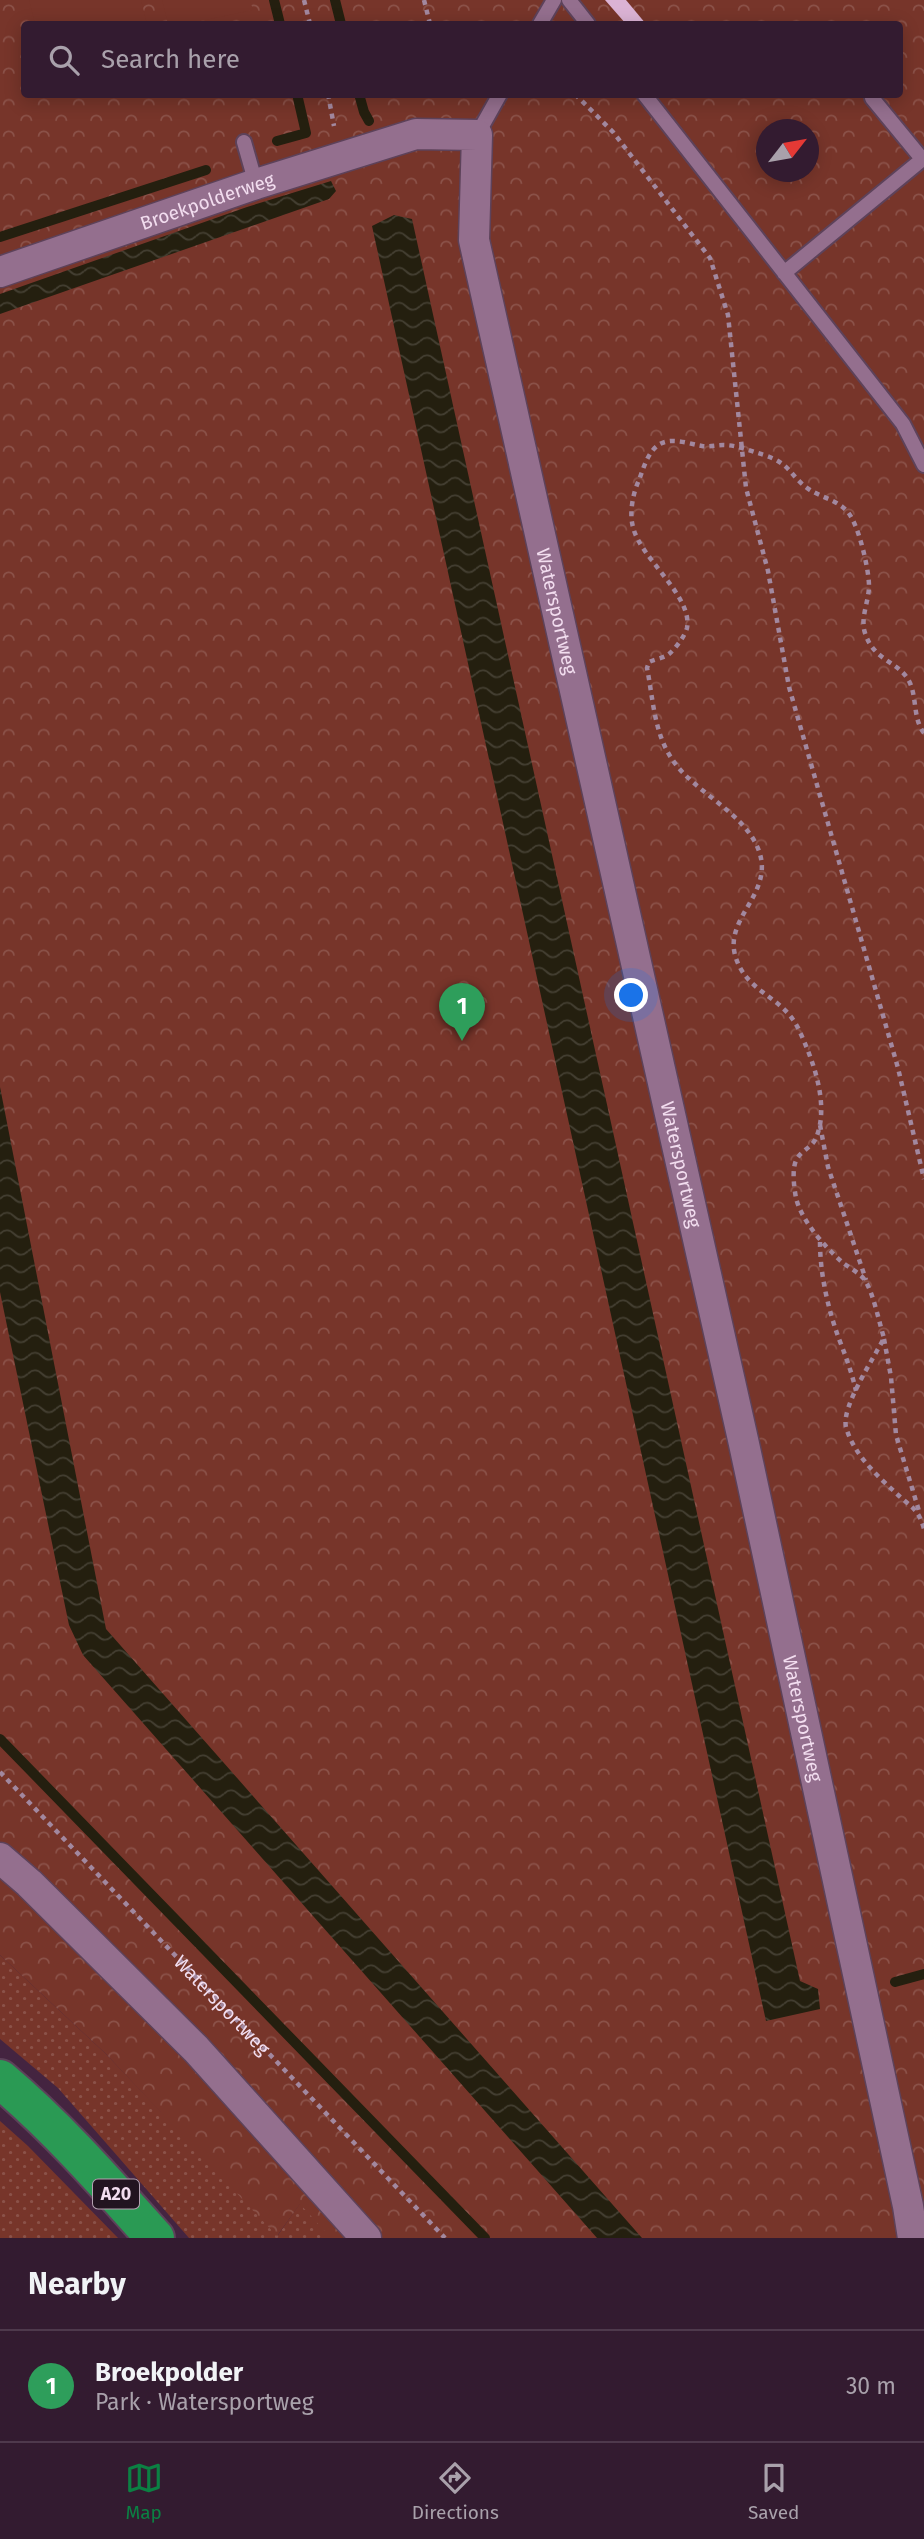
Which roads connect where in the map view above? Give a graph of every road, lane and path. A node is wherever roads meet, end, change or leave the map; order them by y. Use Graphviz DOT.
graph roads {
  1 [pos="304,0"];
  2 [pos="424,0"];
  3 [pos="554,0"];
  4 [pos="569,0"];
  5 [pos="309,21"];
  6 [pos="429,21"];
  7 [pos="542,21"];
  8 [pos="586,21"];
  9 [pos="498,98"];
  10 [pos="579,98"];
  11 [pos="647,98"];
  12 [pos="873,98"];
  13 [pos="477,135"];
  14 [pos="244,142"];
  15 [pos="923,159"];
  16 [pos="256,184"];
  17 [pos="0,272"];
  18 [pos="784,273"];
  19 [pos="742,448"];
  20 [pos="924,465"];
  21 [pos="924,733"];
  22 [pos="820,1120"];
  23 [pos="924,1179"];
  24 [pos="820,1241"];
  25 [pos="866,1281"];
  26 [pos="884,1338"];
  27 [pos="856,1391"];
  28 [pos="920,1514"];
  29 [pos="924,1529"];
  30 [pos="0,1772"];
  31 [pos="0,1858"];
  32 [pos="0,2079"];
  33 [pos="155,2238"];
  34 [pos="366,2238"];
  35 [pos="446,2238"];
  36 [pos="913,2238"];
  1 -- 5 [label="path"];
  2 -- 6 [label="path"];
  3 -- 7 [label="lane"];
  4 -- 8 [label="lane"];
  9 -- 13 [label="lane, Watersportweg"];
  10 -- 19 [label="path"];
  11 -- 18 [label="lane"];
  12 -- 15 [label="lane"];
  13 -- 16 [label="street, Broekpolderweg"];
  13 -- 36 [label="street, Watersportweg"];
  14 -- 16 [label="lane"];
  15 -- 18 [label="lane"];
  16 -- 17 [label="street, Broekpolderweg"];
  18 -- 20 [label="lane"];
  19 -- 21 [label="path"];
  19 -- 22 [label="path"];
  19 -- 23 [label="path"];
  22 -- 24 [label="path"];
  22 -- 25 [label="path"];
  24 -- 25 [label="path"];
  24 -- 27 [label="path"];
  25 -- 26 [label="path"];
  26 -- 27 [label="path"];
  26 -- 28 [label="path"];
  27 -- 28 [label="path"];
  28 -- 29 [label="path"];
  30 -- 35 [label="path, Watersportweg"];
  31 -- 34 [label="street"];
  32 -- 33 [label="highway, A20"];
}
